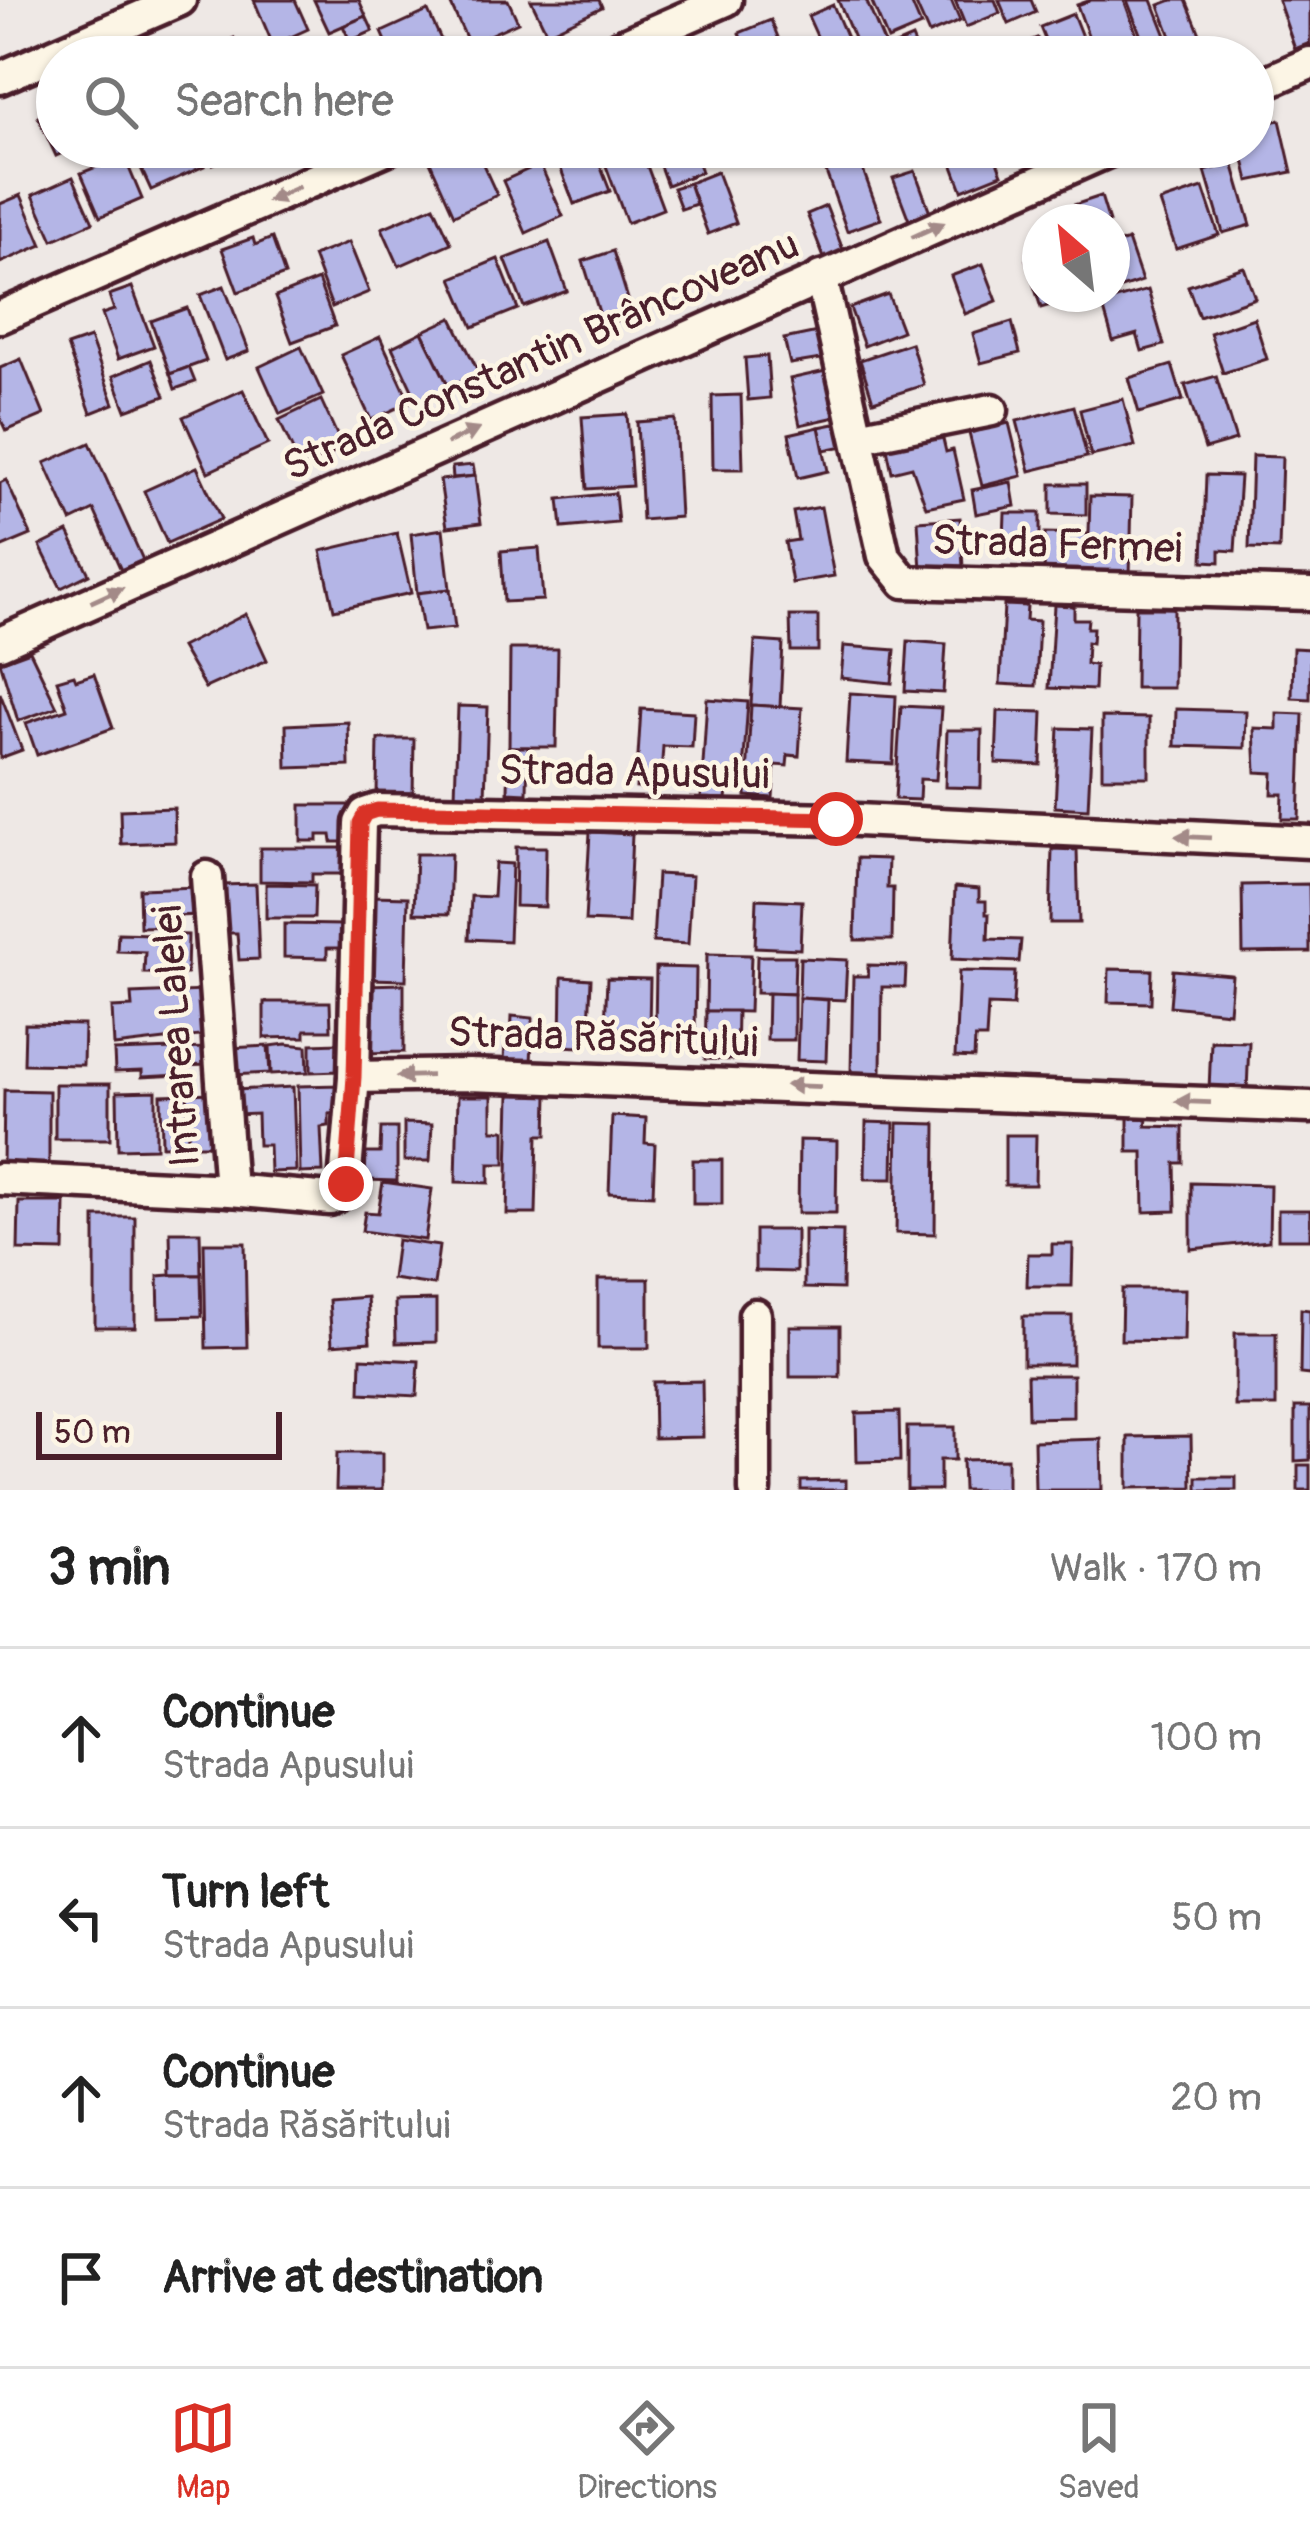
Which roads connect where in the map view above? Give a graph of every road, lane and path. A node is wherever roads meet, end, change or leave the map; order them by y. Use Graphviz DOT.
graph roads {
  1 [pos="180,0"];
  2 [pos="726,0"];
  3 [pos="97,36"];
  4 [pos="644,36"];
  5 [pos="36,62"];
  6 [pos="1310,63"];
  7 [pos="0,78"];
  8 [pos="1274,79"];
  9 [pos="342,168"];
  10 [pos="1069,168"];
  11 [pos="820,277"];
  12 [pos="0,316"];
  13 [pos="992,410"];
  14 [pos="858,437"];
  15 [pos="1310,594"];
  16 [pos="0,643"];
  17 [pos="1310,842"];
  18 [pos="207,877"];
  19 [pos="354,1077"];
  20 [pos="1310,1107"];
  21 [pos="0,1179"];
  22 [pos="230,1190"];
  23 [pos="755,1315"];
  24 [pos="755,1490"];
  1 -- 3 [label="street"];
  2 -- 4 [label="street"];
  5 -- 7 [label="street"];
  6 -- 8 [label="street"];
  9 -- 12 [label="street, one-way"];
  11 -- 10 [label="street, Strada Constantin Brâncoveanu, one-way"];
  11 -- 14 [label="street, Strada Fermei"];
  16 -- 11 [label="street, Strada Constantin Brâncoveanu, one-way"];
  13 -- 14 [label="street"];
  14 -- 15 [label="street, Strada Fermei"];
  17 -- 19 [label="street, Strada Apusului, one-way"];
  18 -- 22 [label="street, Intrarea Lalelei"];
  20 -- 19 [label="street, Strada Răsăritului, one-way"];
  19 -- 22 [label="street"];
  21 -- 22 [label="street"];
  23 -- 24 [label="street"];
}
